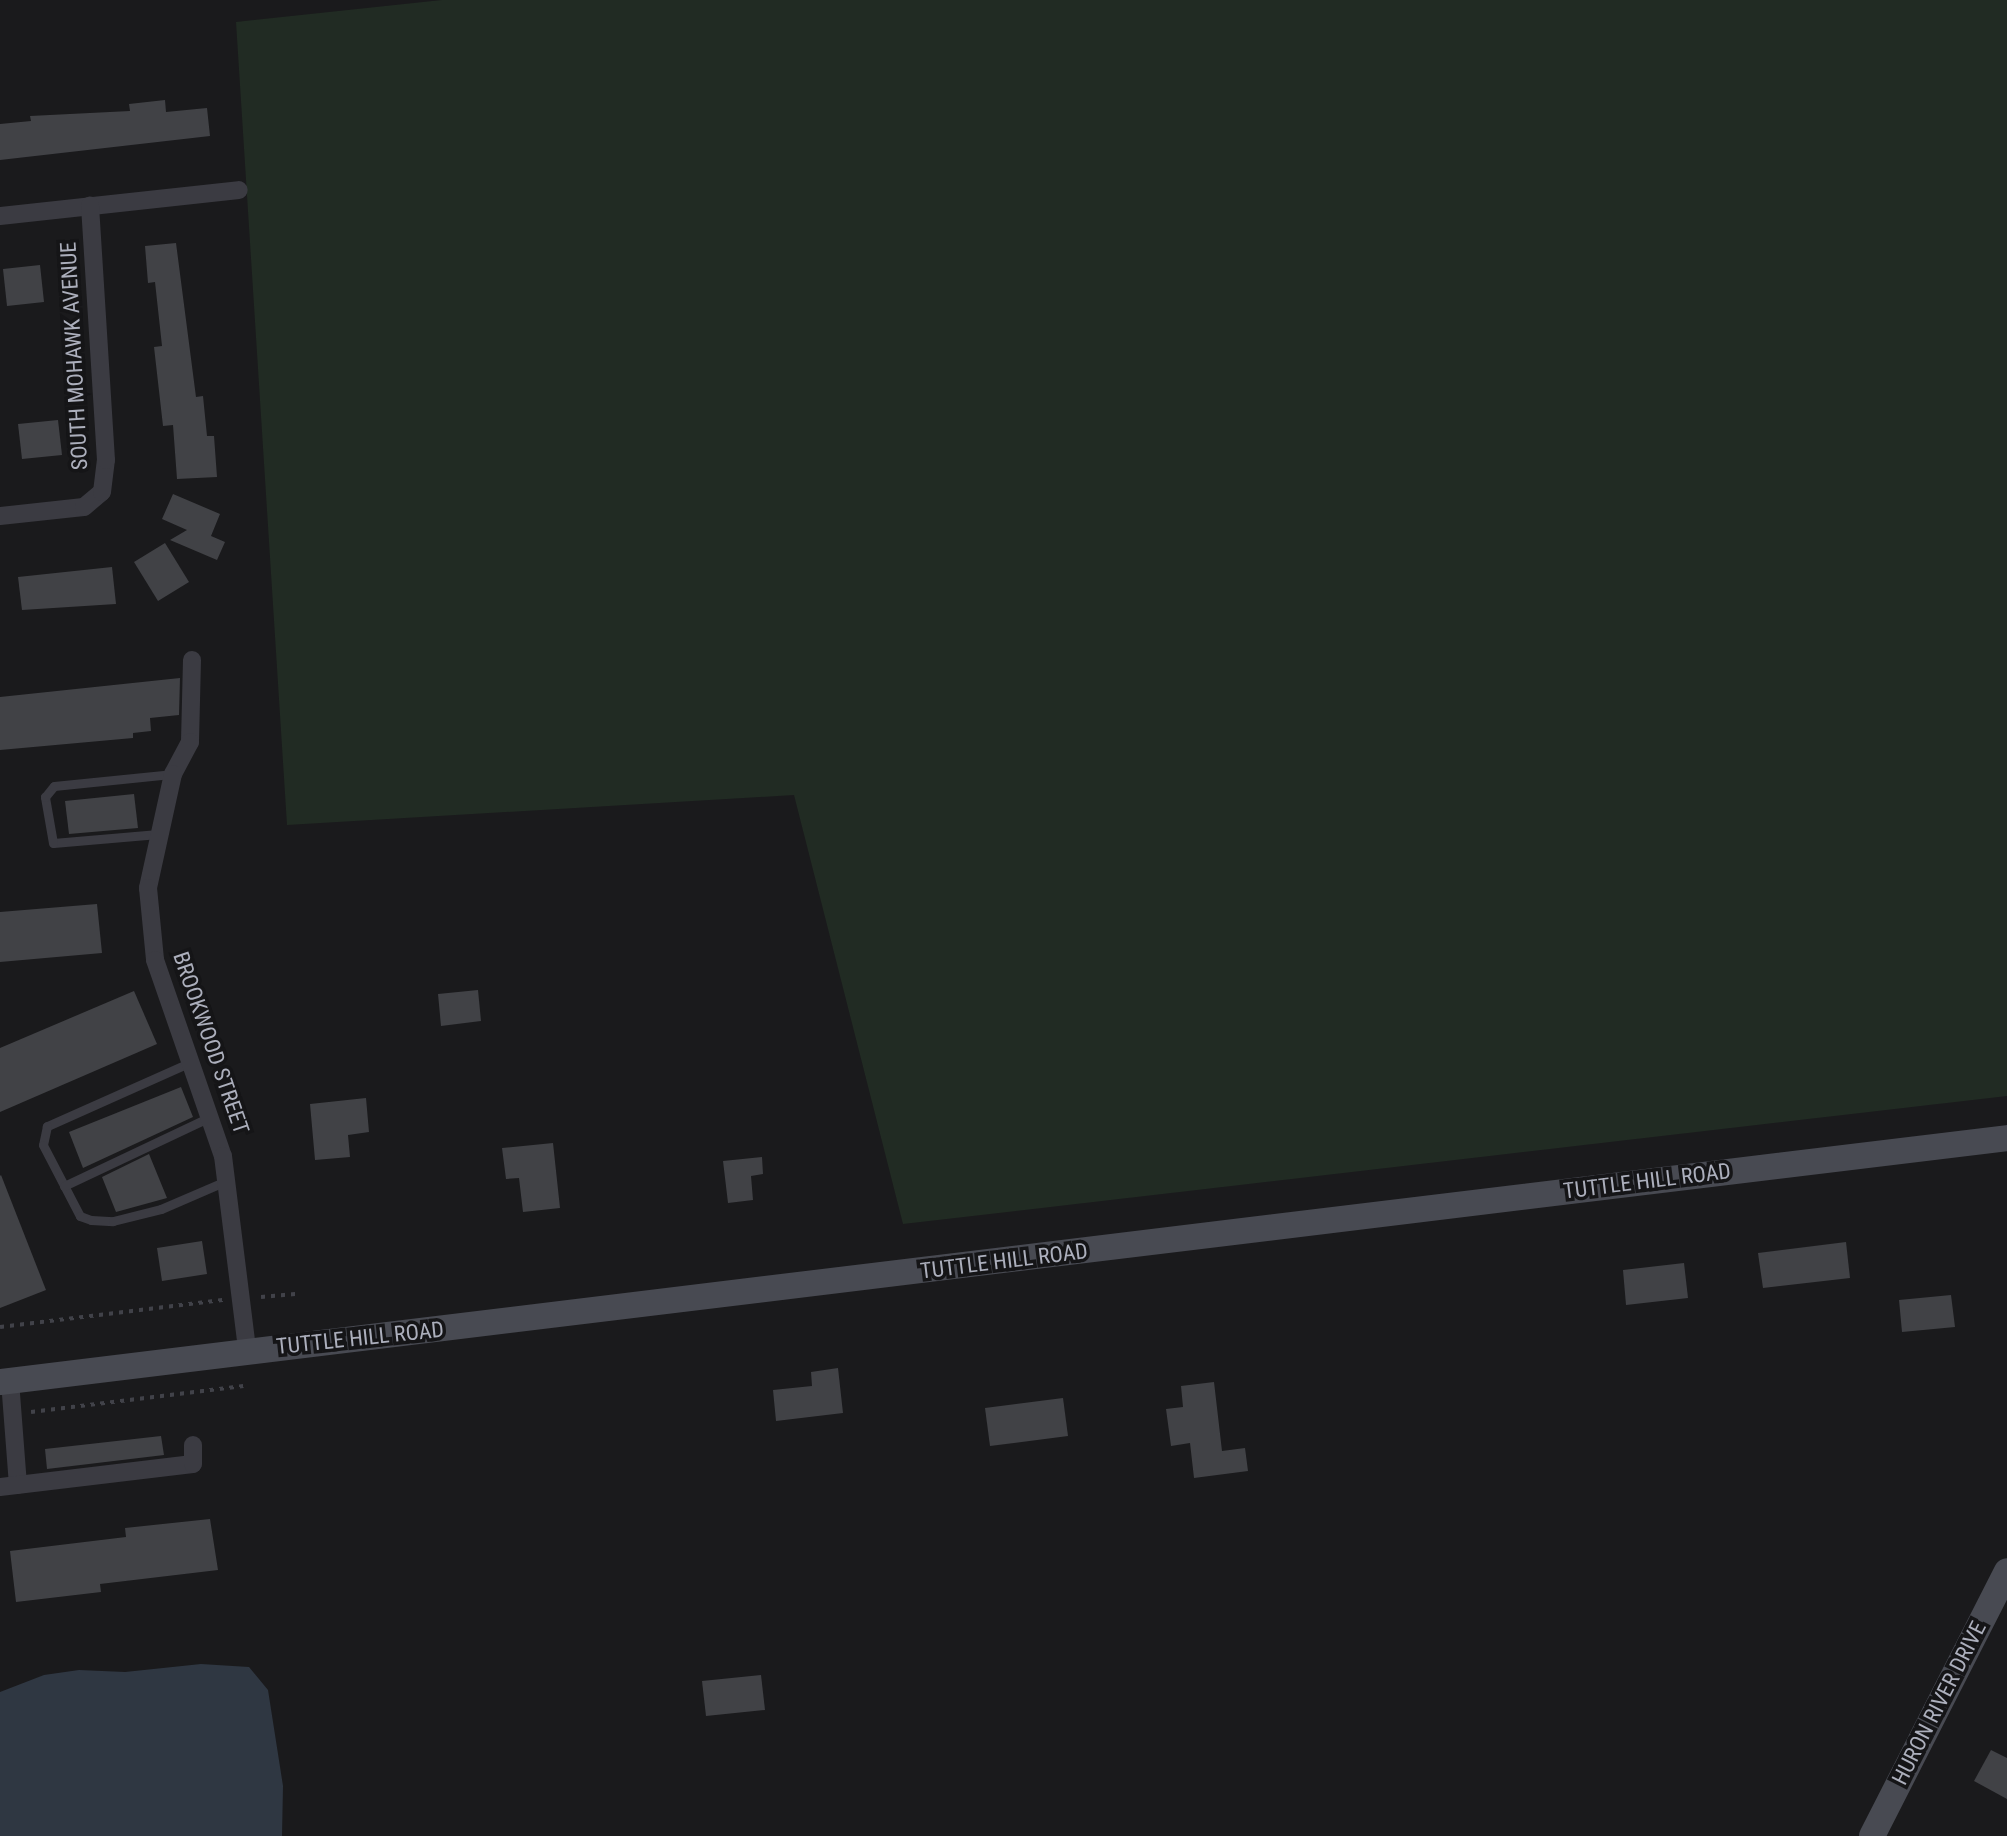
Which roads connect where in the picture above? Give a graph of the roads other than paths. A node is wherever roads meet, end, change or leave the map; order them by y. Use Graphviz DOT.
graph roads {
  1 [pos="239,190"];
  2 [pos="90,206"];
  3 [pos="0,216"];
  4 [pos="0,516"];
  5 [pos="192,660"];
  6 [pos="173,774"];
  7 [pos="158,834"];
  8 [pos="191,1062"];
  9 [pos="212,1116"];
  10 [pos="2007,1138"];
  11 [pos="227,1180"];
  12 [pos="64,1186"];
  13 [pos="247,1350"];
  14 [pos="5,1381"];
  15 [pos="193,1445"];
  16 [pos="9,1486"];
  17 [pos="2007,1571"];
  18 [pos="1872,1836"];
  1 -- 2 [label="street"];
  2 -- 3 [label="street"];
  2 -- 4 [label="street, SOUTH MOHAWK AVENUE"];
  5 -- 6 [label="street, BROOKWOOD STREET"];
  6 -- 7 [label="street, BROOKWOOD STREET"];
  6 -- 7 [label="lane"];
  7 -- 8 [label="street, BROOKWOOD STREET"];
  8 -- 9 [label="street, BROOKWOOD STREET"];
  8 -- 12 [label="lane"];
  9 -- 11 [label="street, BROOKWOOD STREET"];
  9 -- 12 [label="lane"];
  10 -- 13 [label="main road, TUTTLE HILL ROAD"];
  11 -- 12 [label="lane"];
  11 -- 13 [label="street, BROOKWOOD STREET"];
  13 -- 14 [label="main road, TUTTLE HILL ROAD"];
  14 -- 16 [label="street"];
  15 -- 16 [label="street"];
  17 -- 18 [label="main road, HURON RIVER DRIVE"];
}
